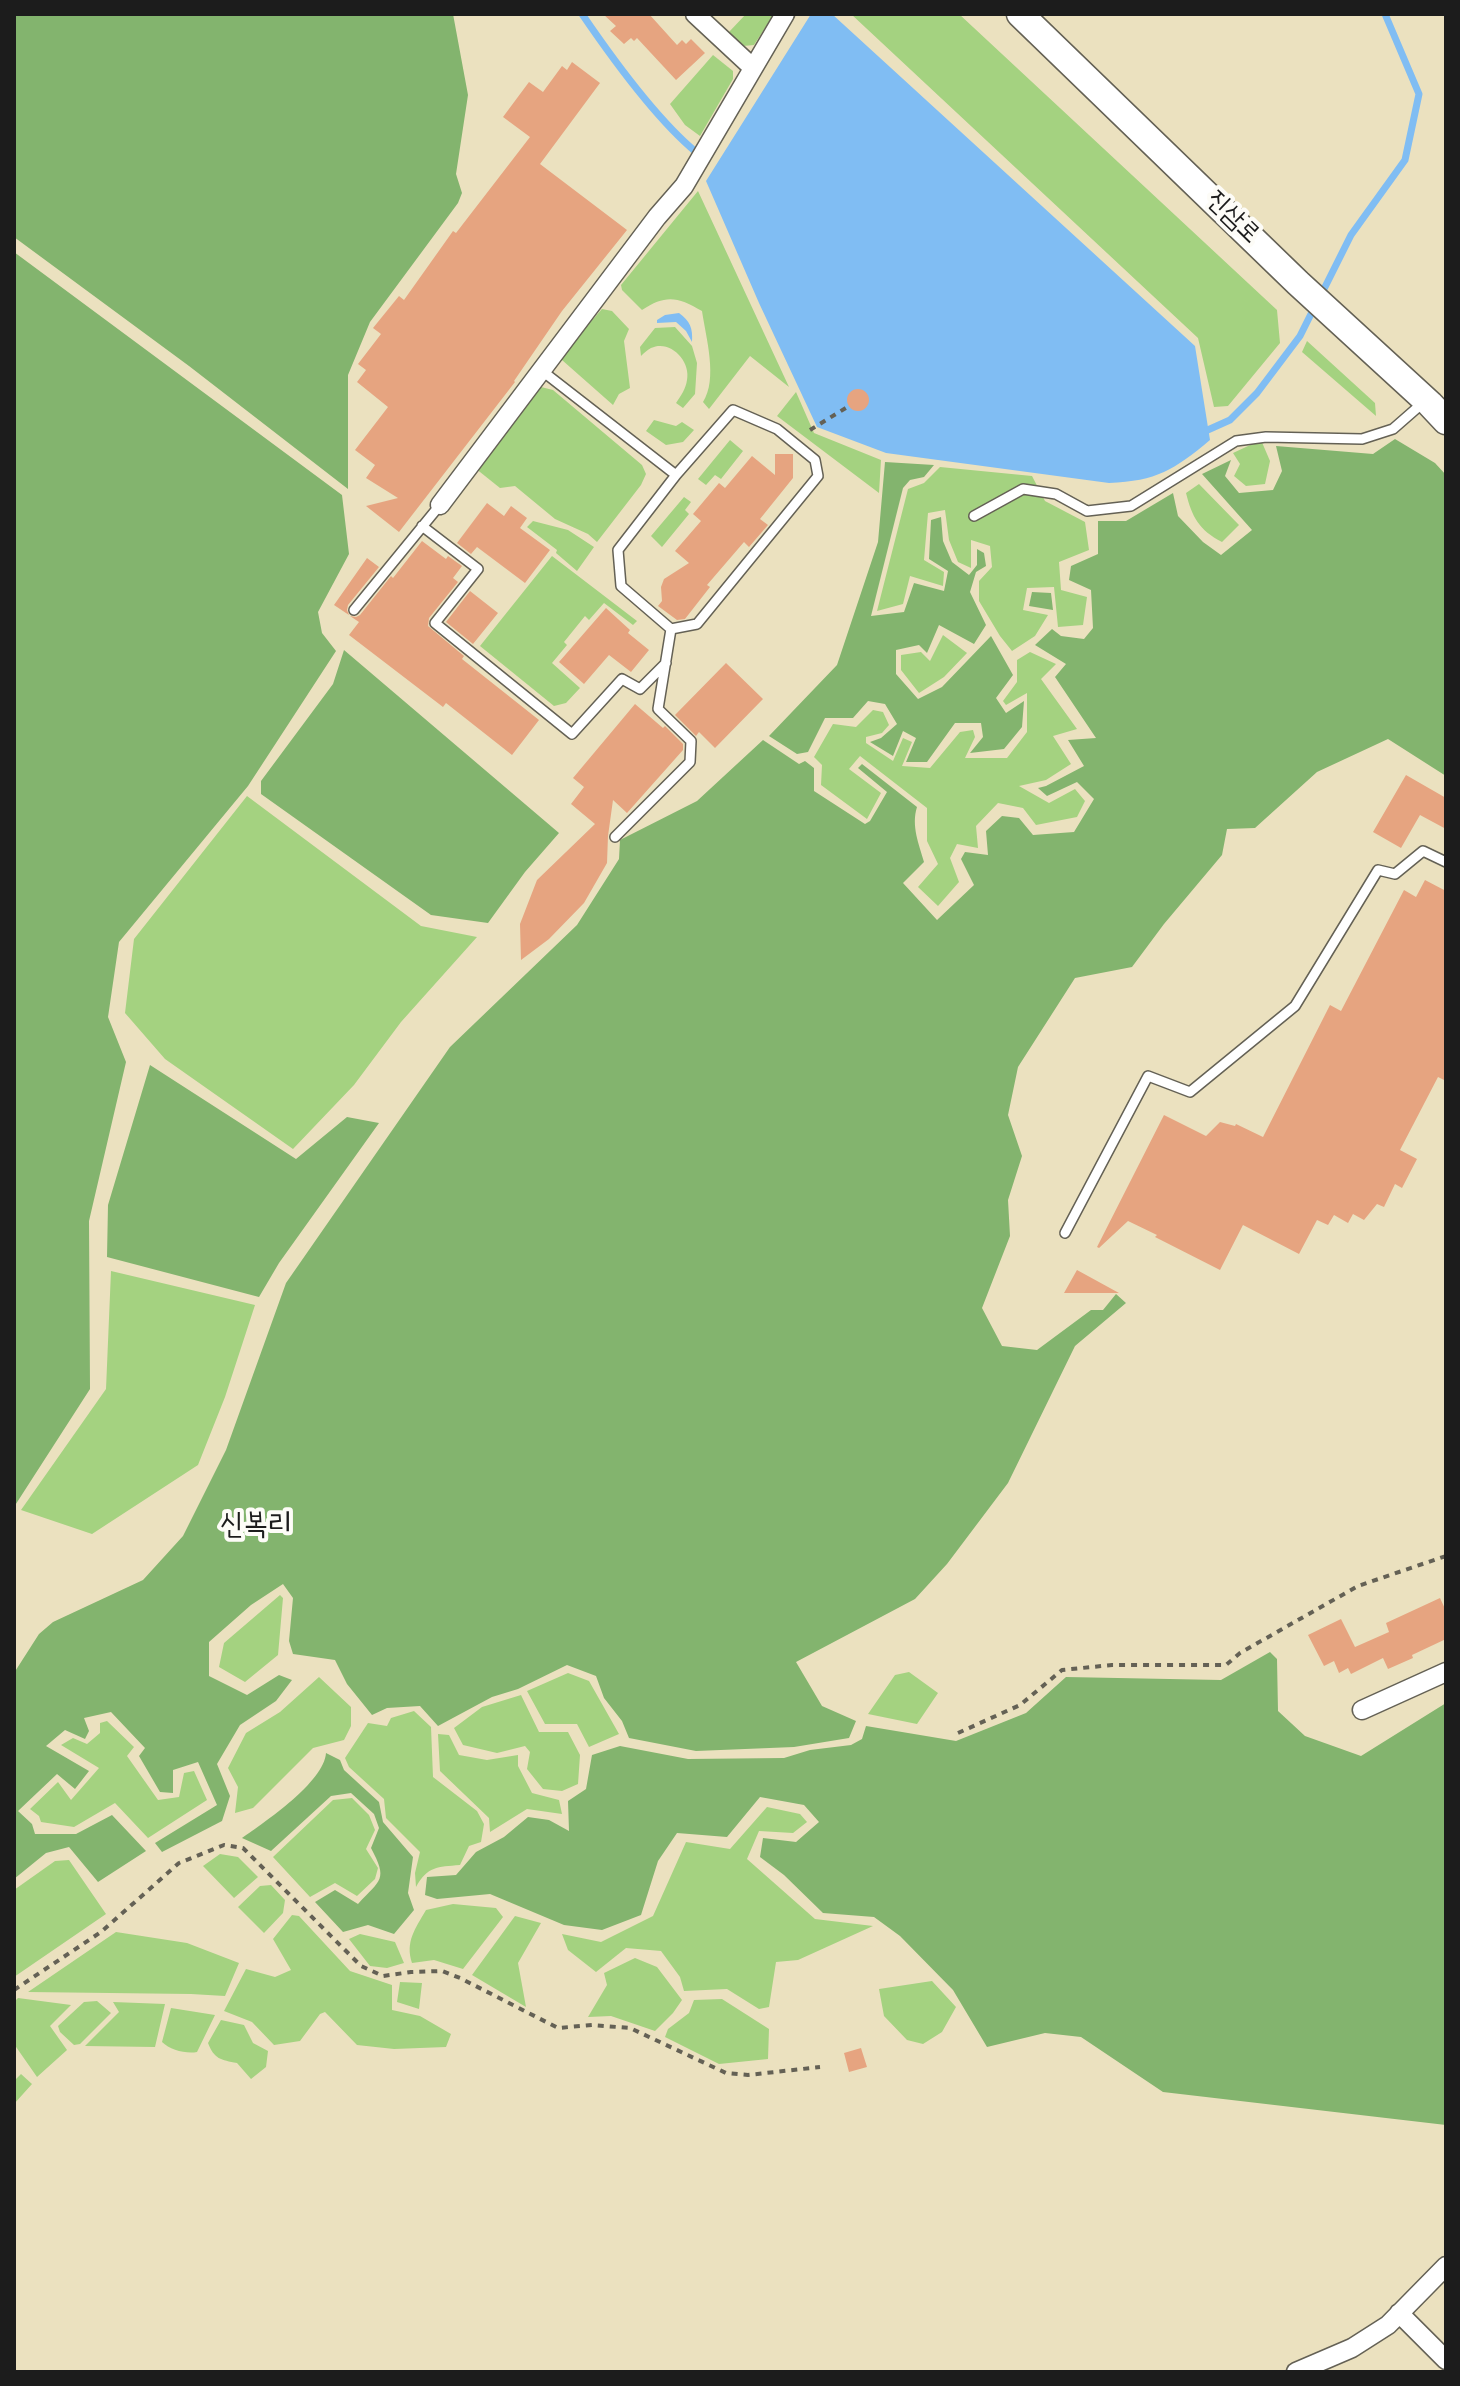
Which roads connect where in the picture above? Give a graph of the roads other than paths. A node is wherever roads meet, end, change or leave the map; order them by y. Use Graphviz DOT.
graph roads {
  1 [pos="695,14"];
  2 [pos="785,14"];
  3 [pos="1020,14"];
  4 [pos="752,67"];
  5 [pos="541,370"];
  6 [pos="1426,400"];
  7 [pos="1446,421"];
  8 [pos="676,475"];
  9 [pos="440,505"];
  10 [pos="974,516"];
  11 [pos="422,526"];
  12 [pos="354,610"];
  13 [pos="671,629"];
  14 [pos="666,663"];
  15 [pos="615,837"];
  16 [pos="1446,862"];
  17 [pos="1065,1233"];
  18 [pos="1446,1672"];
  19 [pos="1362,1710"];
  20 [pos="1446,2266"];
  21 [pos="1399,2313"];
  22 [pos="1446,2360"];
  23 [pos="1296,2372"];
  1 -- 4 [label="street"];
  2 -- 4 [label="street"];
  3 -- 6 [label="street, 진삼로"];
  4 -- 5 [label="street"];
  5 -- 8 [label="lane"];
  5 -- 9 [label="street"];
  6 -- 7 [label="street, 진삼로"];
  6 -- 10 [label="lane"];
  8 -- 13 [label="lane"];
  8 -- 13 [label="lane"];
  9 -- 11 [label="lane"];
  11 -- 12 [label="lane"];
  11 -- 14 [label="lane"];
  13 -- 14 [label="lane"];
  14 -- 15 [label="lane"];
  16 -- 17 [label="lane"];
  18 -- 19 [label="street"];
  20 -- 21 [label="street"];
  21 -- 22 [label="street"];
  21 -- 23 [label="street"];
}
